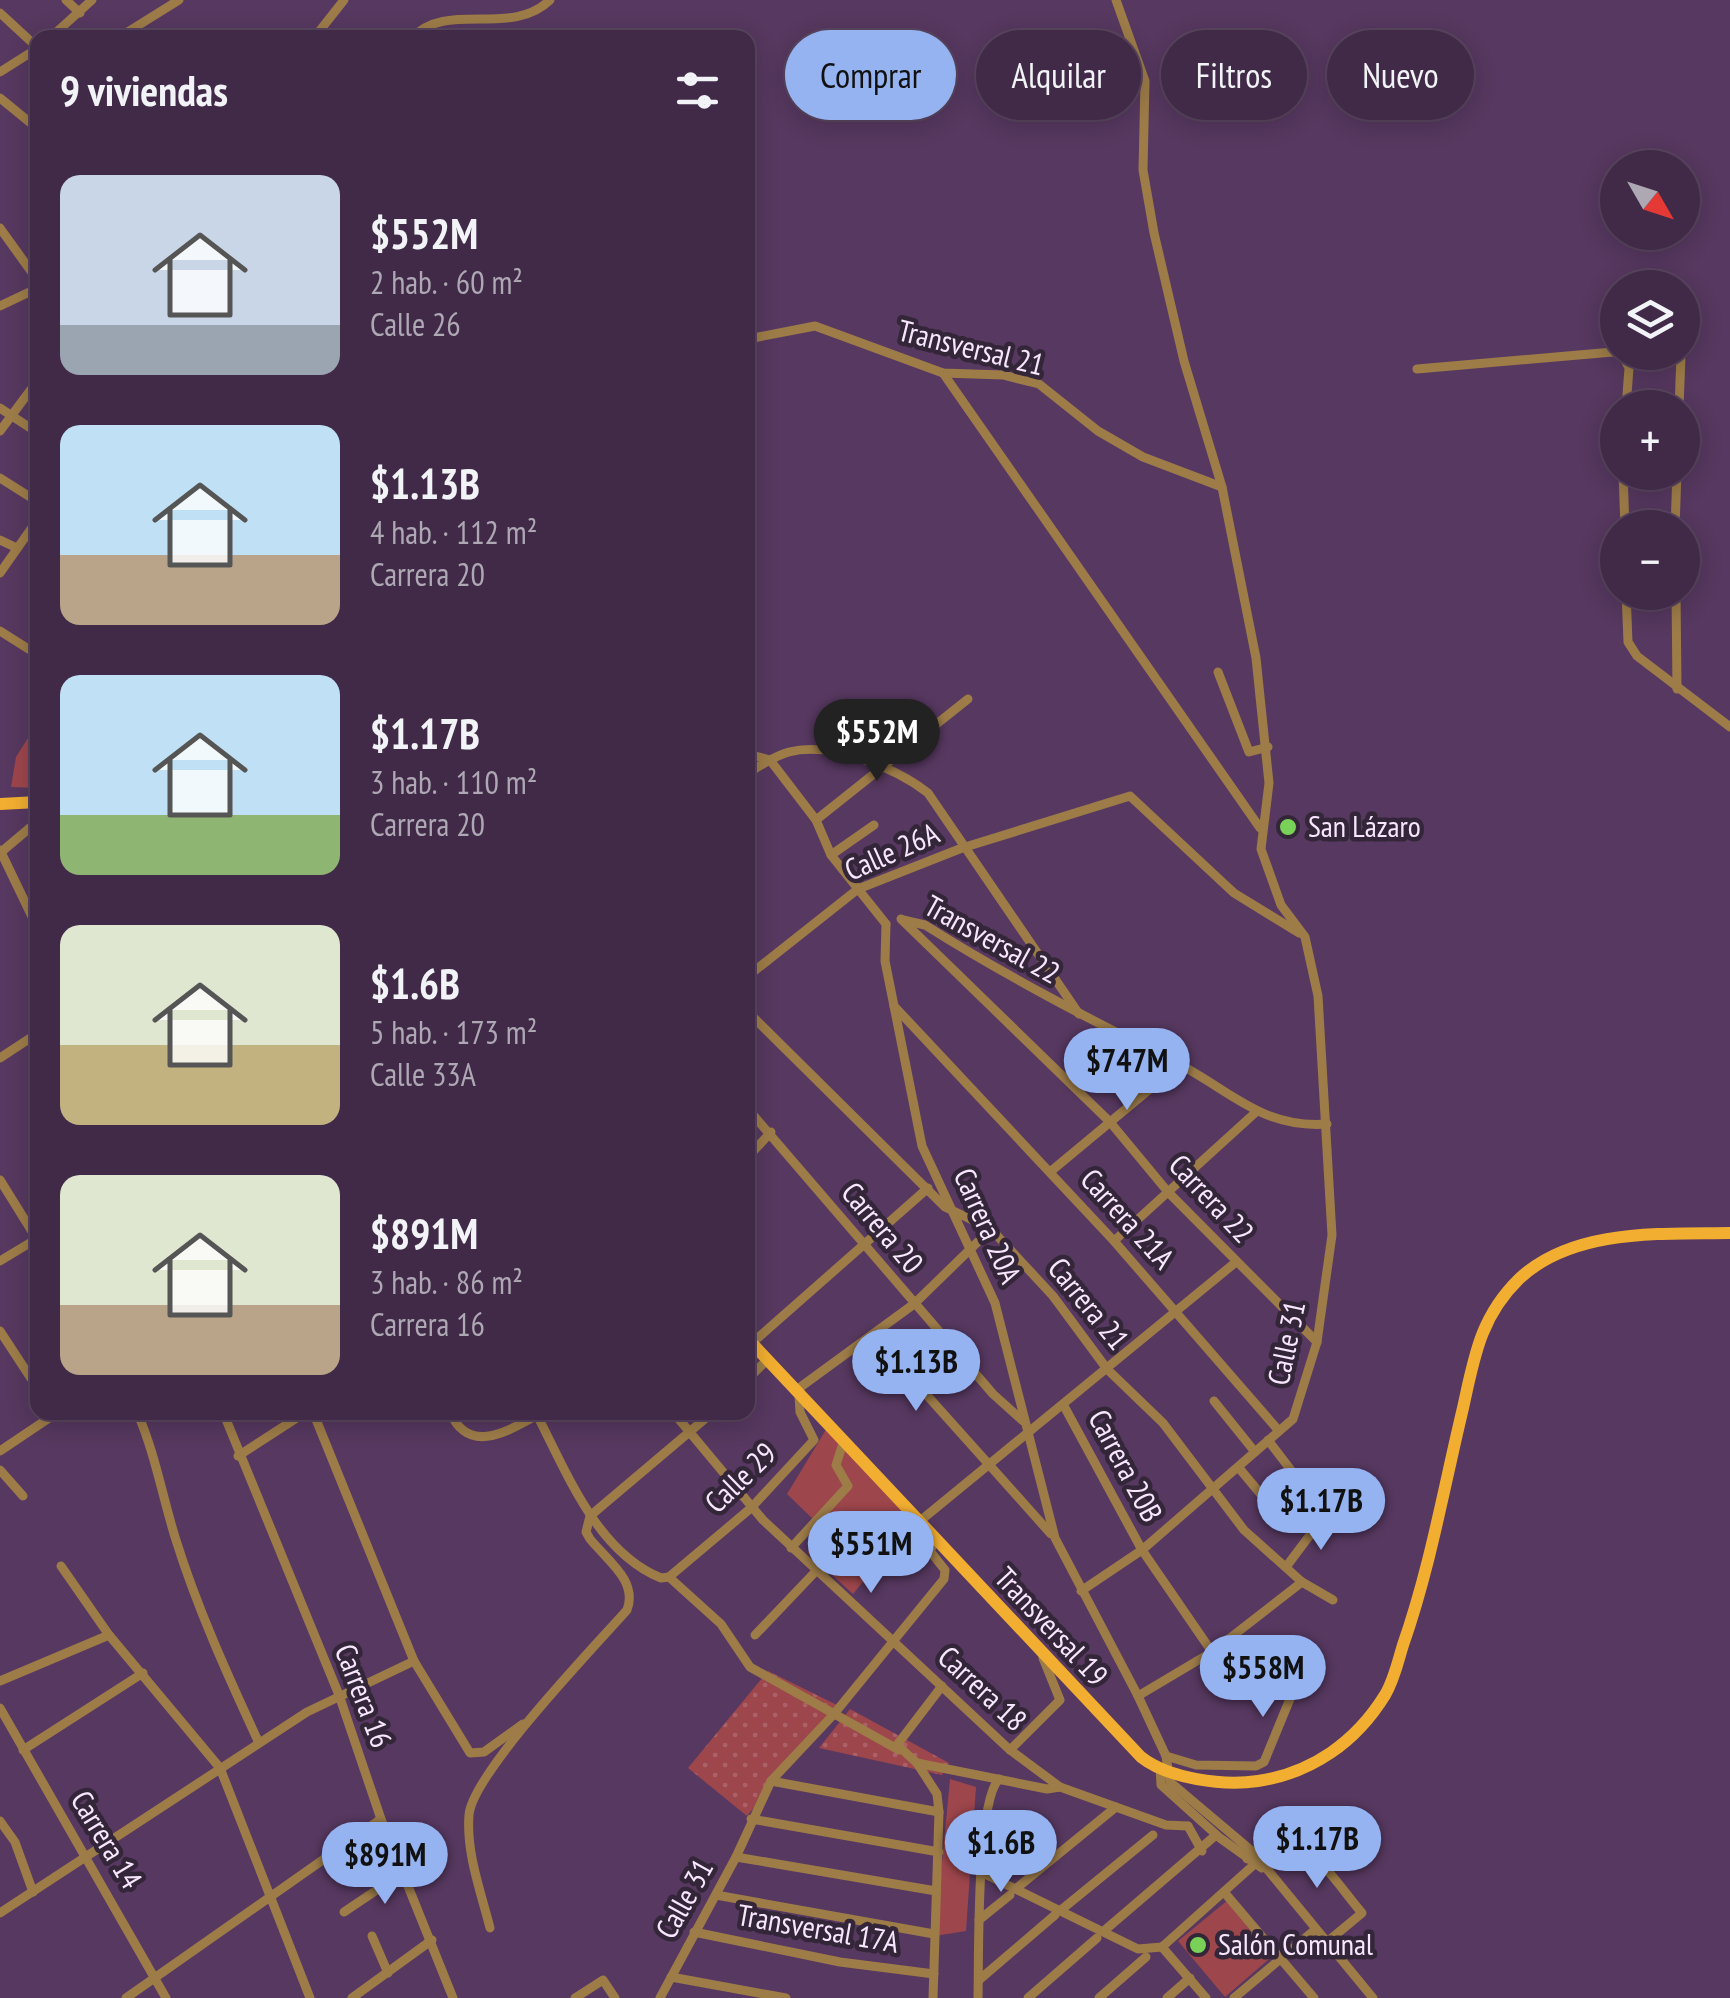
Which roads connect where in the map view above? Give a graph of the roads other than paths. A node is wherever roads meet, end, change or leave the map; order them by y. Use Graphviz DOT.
graph roads {
  1 [pos="66,0"];
  2 [pos="92,0"];
  3 [pos="179,0"];
  4 [pos="344,0"];
  5 [pos="550,0"];
  6 [pos="1116,0"];
  7 [pos="0,13"];
  8 [pos="80,13"];
  9 [pos="60,30"];
  10 [pos="131,30"];
  11 [pos="320,30"];
  12 [pos="421,30"];
  13 [pos="30,41"];
  14 [pos="30,53"];
  15 [pos="0,72"];
  16 [pos="0,98"];
  17 [pos="30,122"];
  18 [pos="0,228"];
  19 [pos="30,273"];
  20 [pos="30,289"];
  21 [pos="0,306"];
  22 [pos="755,338"];
  23 [pos="1417,370"];
  24 [pos="943,372"];
  25 [pos="30,390"];
  26 [pos="1627,390"];
  27 [pos="0,408"];
  28 [pos="11,415"];
  29 [pos="30,428"];
  30 [pos="0,431"];
  31 [pos="0,478"];
  32 [pos="1222,488"];
  33 [pos="30,497"];
  34 [pos="30,530"];
  35 [pos="0,540"];
  36 [pos="17,548"];
  37 [pos="0,573"];
  38 [pos="1627,610"];
  39 [pos="1676,610"];
  40 [pos="0,631"];
  41 [pos="30,650"];
  42 [pos="1218,672"];
  43 [pos="1677,689"];
  44 [pos="968,699"];
  45 [pos="1730,727"];
  46 [pos="1268,747"];
  47 [pos="755,756"];
  48 [pos="770,760"];
  49 [pos="884,766"];
  50 [pos="755,770"];
  51 [pos="30,802"];
  52 [pos="0,804"];
  53 [pos="816,820"];
  54 [pos="874,825"];
  55 [pos="30,828"];
  56 [pos="1260,828"];
  57 [pos="962,848"];
  58 [pos="1,851"];
  59 [pos="831,855"];
  60 [pos="858,889"];
  61 [pos="30,912"];
  62 [pos="901,919"];
  63 [pos="886,924"];
  64 [pos="1304,937"];
  65 [pos="755,970"];
  66 [pos="892,1004"];
  67 [pos="1080,1016"];
  68 [pos="755,1019"];
  69 [pos="30,1038"];
  70 [pos="0,1058"];
  71 [pos="1180,1064"];
  72 [pos="1256,1112"];
  73 [pos="755,1116"];
  74 [pos="1110,1122"];
  75 [pos="1327,1124"];
  76 [pos="771,1132"];
  77 [pos="755,1150"];
  78 [pos="1050,1172"];
  79 [pos="0,1180"];
  80 [pos="928,1188"];
  81 [pos="1168,1192"];
  82 [pos="956,1212"];
  83 [pos="30,1228"];
  84 [pos="991,1230"];
  85 [pos="1730,1233"];
  86 [pos="1114,1241"];
  87 [pos="30,1243"];
  88 [pos="861,1244"];
  89 [pos="972,1248"];
  90 [pos="0,1261"];
  91 [pos="1236,1262"];
  92 [pos="914,1304"];
  93 [pos="1176,1310"];
  94 [pos="0,1332"];
  95 [pos="873,1334"];
  96 [pos="755,1336"];
  97 [pos="1316,1342"];
  98 [pos="755,1348"];
  99 [pos="766,1361"];
  100 [pos="1107,1369"];
  101 [pos="755,1372"];
  102 [pos="30,1377"];
  103 [pos="797,1393"];
  104 [pos="1214,1401"];
  105 [pos="1064,1406"];
  106 [pos="45,1420"];
  107 [pos="141,1420"];
  108 [pos="226,1420"];
  109 [pos="296,1420"];
  110 [pos="312,1420"];
  111 [pos="453,1420"];
  112 [pos="527,1420"];
  113 [pos="542,1420"];
  114 [pos="679,1420"];
  115 [pos="704,1420"];
  116 [pos="1023,1421"];
  117 [pos="1278,1431"];
  118 [pos="689,1435"];
  119 [pos="1028,1436"];
  120 [pos="844,1440"];
  121 [pos="1268,1440"];
  122 [pos="0,1450"];
  123 [pos="1255,1452"];
  124 [pos="238,1456"];
  125 [pos="989,1468"];
  126 [pos="1239,1468"];
  127 [pos="0,1470"];
  128 [pos="1212,1491"];
  129 [pos="23,1496"];
  130 [pos="750,1508"];
  131 [pos="590,1516"];
  132 [pos="920,1521"];
  133 [pos="1289,1528"];
  134 [pos="1055,1538"];
  135 [pos="936,1539"];
  136 [pos="791,1548"];
  137 [pos="1142,1550"];
  138 [pos="61,1566"];
  139 [pos="1286,1567"];
  140 [pos="816,1571"];
  141 [pos="665,1578"];
  142 [pos="1302,1582"];
  143 [pos="1081,1592"];
  144 [pos="1333,1600"];
  145 [pos="108,1635"];
  146 [pos="755,1635"];
  147 [pos="893,1642"];
  148 [pos="1212,1652"];
  149 [pos="1041,1654"];
  150 [pos="414,1660"];
  151 [pos="143,1673"];
  152 [pos="0,1681"];
  153 [pos="942,1686"];
  154 [pos="1292,1694"];
  155 [pos="339,1695"];
  156 [pos="1138,1696"];
  157 [pos="0,1708"];
  158 [pos="834,1714"];
  159 [pos="525,1722"];
  160 [pos="259,1743"];
  161 [pos="898,1748"];
  162 [pos="23,1750"];
  163 [pos="1010,1750"];
  164 [pos="917,1764"];
  165 [pos="1164,1765"];
  166 [pos="220,1768"];
  167 [pos="999,1779"];
  168 [pos="771,1781"];
  169 [pos="1060,1788"];
  170 [pos="1116,1807"];
  171 [pos="940,1812"];
  172 [pos="1196,1817"];
  173 [pos="381,1819"];
  174 [pos="751,1819"];
  175 [pos="0,1821"];
  176 [pos="1188,1826"];
  177 [pos="1153,1835"];
  178 [pos="1216,1835"];
  179 [pos="1202,1851"];
  180 [pos="938,1852"];
  181 [pos="88,1855"];
  182 [pos="736,1857"];
  183 [pos="1255,1861"];
  184 [pos="405,1871"];
  185 [pos="983,1873"];
  186 [pos="936,1891"];
  187 [pos="1014,1891"];
  188 [pos="33,1892"];
  189 [pos="1224,1892"];
  190 [pos="716,1896"];
  191 [pos="269,1898"];
  192 [pos="344,1912"];
  193 [pos="1058,1913"];
  194 [pos="0,1914"];
  195 [pos="979,1920"];
  196 [pos="490,1928"];
  197 [pos="1316,1929"];
  198 [pos="694,1932"];
  199 [pos="934,1934"];
  200 [pos="1101,1934"];
  201 [pos="372,1936"];
  202 [pos="432,1940"];
  203 [pos="1328,1942"];
  204 [pos="1162,1947"];
  205 [pos="1146,1957"];
  206 [pos="1281,1958"];
  207 [pos="388,1972"];
  208 [pos="934,1974"];
  209 [pos="671,1977"];
  210 [pos="1190,1978"];
  211 [pos="154,1979"];
  212 [pos="978,1980"];
  213 [pos="1308,1996"];
  214 [pos="126,1998"];
  215 [pos="166,1998"];
  216 [pos="310,1998"];
  217 [pos="352,1998"];
  218 [pos="454,1998"];
  219 [pos="576,1998"];
  220 [pos="615,1998"];
  221 [pos="660,1998"];
  222 [pos="786,1998"];
  223 [pos="933,1998"];
  224 [pos="978,1998"];
  225 [pos="1028,1998"];
  226 [pos="1099,1998"];
  227 [pos="1167,1998"];
  228 [pos="1206,1998"];
  229 [pos="1234,1998"];
  230 [pos="1373,1998"];
  1 -- 8 [label="street"];
  2 -- 8 [label="street"];
  3 -- 10 [label="street"];
  4 -- 11 [label="street"];
  5 -- 12 [label="street"];
  6 -- 32 [label="street"];
  7 -- 13 [label="street"];
  8 -- 9 [label="street"];
  14 -- 15 [label="street"];
  16 -- 17 [label="street"];
  18 -- 19 [label="street"];
  20 -- 21 [label="street"];
  22 -- 24 [label="street, Transversal 21"];
  23 -- 26 [label="street"];
  24 -- 32 [label="street, Transversal 21"];
  24 -- 56 [label="street"];
  25 -- 28 [label="street"];
  27 -- 28 [label="street"];
  28 -- 29 [label="street"];
  28 -- 30 [label="street"];
  31 -- 33 [label="street"];
  32 -- 46 [label="street"];
  34 -- 36 [label="street"];
  35 -- 36 [label="street"];
  36 -- 37 [label="street"];
  38 -- 43 [label="street"];
  39 -- 43 [label="street"];
  40 -- 41 [label="street"];
  42 -- 46 [label="street"];
  43 -- 45 [label="street"];
  44 -- 49 [label="street"];
  46 -- 56 [label="street"];
  47 -- 48 [label="street"];
  48 -- 49 [label="street"];
  48 -- 50 [label="street"];
  48 -- 53 [label="street"];
  49 -- 53 [label="street"];
  49 -- 57 [label="street"];
  51 -- 52 [label="main road"];
  53 -- 59 [label="street"];
  54 -- 59 [label="street"];
  55 -- 58 [label="street"];
  56 -- 64 [label="street, Calle 31"];
  57 -- 60 [label="street, Calle 26A"];
  57 -- 64 [label="street, Calle 26A"];
  57 -- 67 [label="street"];
  58 -- 61 [label="street"];
  59 -- 60 [label="street"];
  60 -- 63 [label="street"];
  60 -- 65 [label="street, Calle 26A"];
  62 -- 63 [label="street, Transversal 22"];
  62 -- 67 [label="street, Transversal 22"];
  62 -- 74 [label="street, Carrera 22"];
  63 -- 66 [label="street, Carrera 20A"];
  64 -- 75 [label="street, Calle 31"];
  66 -- 78 [label="street, Carrera 21A"];
  66 -- 82 [label="street, Carrera 20A"];
  67 -- 71 [label="street, Transversal 22"];
  68 -- 80 [label="street, Carrera 21"];
  69 -- 70 [label="street"];
  71 -- 72 [label="street, Transversal 22"];
  71 -- 74 [label="street"];
  72 -- 75 [label="street, Transversal 22"];
  72 -- 81 [label="street"];
  73 -- 76 [label="street, Carrera 20"];
  74 -- 78 [label="street"];
  74 -- 81 [label="street, Carrera 22"];
  75 -- 97 [label="street, Calle 31"];
  76 -- 77 [label="street"];
  76 -- 88 [label="street, Carrera 20"];
  78 -- 86 [label="street, Carrera 21A"];
  79 -- 83 [label="street"];
  80 -- 82 [label="street, Carrera 21"];
  80 -- 88 [label="street"];
  81 -- 86 [label="street"];
  81 -- 91 [label="street, Carrera 22"];
  82 -- 84 [label="street, Carrera 21"];
  82 -- 89 [label="street, Carrera 20A"];
  84 -- 89 [label="street"];
  84 -- 100 [label="street, Carrera 21"];
  85 -- 165 [label="main road"];
  86 -- 93 [label="street, Carrera 21A"];
  87 -- 90 [label="street"];
  88 -- 92 [label="street, Carrera 20"];
  88 -- 96 [label="street"];
  89 -- 92 [label="street"];
  89 -- 116 [label="street, Carrera 20A"];
  91 -- 93 [label="street"];
  91 -- 97 [label="street, Carrera 22"];
  92 -- 95 [label="street"];
  92 -- 116 [label="street, Carrera 20"];
  93 -- 100 [label="street"];
  93 -- 117 [label="street, Carrera 21A"];
  94 -- 102 [label="street"];
  95 -- 103 [label="street"];
  95 -- 125 [label="street"];
  97 -- 117 [label="street, Calle 31"];
  98 -- 99 [label="main road, Transversal 19"];
  99 -- 101 [label="street"];
  99 -- 103 [label="main road, Transversal 19"];
  100 -- 105 [label="street"];
  100 -- 128 [label="street, Carrera 21"];
  103 -- 120 [label="main road, Transversal 19"];
  103 -- 130 [label="street, Calle 29"];
  104 -- 123 [label="street"];
  105 -- 119 [label="street"];
  105 -- 137 [label="street, Carrera 20B"];
  106 -- 122 [label="street"];
  107 -- 160 [label="street"];
  108 -- 124 [label="street, Carrera 16"];
  109 -- 124 [label="street"];
  110 -- 150 [label="street"];
  111 -- 112 [label="street"];
  113 -- 131 [label="street"];
  114 -- 118 [label="street, Carrera 18"];
  115 -- 118 [label="street"];
  116 -- 119 [label="street, Carrera 20A"];
  117 -- 121 [label="street, Calle 31"];
  118 -- 130 [label="street, Carrera 18"];
  118 -- 131 [label="street"];
  119 -- 125 [label="street"];
  119 -- 134 [label="street, Carrera 20A"];
  120 -- 132 [label="main road, Transversal 19"];
  120 -- 136 [label="street"];
  121 -- 123 [label="street, Calle 31"];
  121 -- 139 [label="street"];
  123 -- 126 [label="street, Calle 31"];
  124 -- 155 [label="street, Carrera 16"];
  125 -- 132 [label="street"];
  125 -- 134 [label="street"];
  126 -- 128 [label="street, Calle 31"];
  126 -- 133 [label="street"];
  127 -- 129 [label="street"];
  128 -- 137 [label="street, Calle 31"];
  128 -- 139 [label="street, Carrera 21"];
  130 -- 136 [label="street, Carrera 18"];
  130 -- 141 [label="street, Calle 29"];
  131 -- 141 [label="street"];
  131 -- 159 [label="street"];
  132 -- 135 [label="main road, Transversal 19"];
  134 -- 143 [label="street, Carrera 20A"];
  135 -- 147 [label="street, Calle 31"];
  135 -- 149 [label="main road, Transversal 19"];
  136 -- 140 [label="street, Carrera 18"];
  137 -- 143 [label="street, Calle 31"];
  137 -- 148 [label="street"];
  138 -- 145 [label="street"];
  139 -- 142 [label="street, Carrera 21"];
  140 -- 146 [label="street"];
  140 -- 147 [label="street, Carrera 18"];
  141 -- 158 [label="street"];
  142 -- 144 [label="street, Carrera 21"];
  142 -- 148 [label="street"];
  143 -- 156 [label="street, Carrera 20A"];
  145 -- 151 [label="street"];
  145 -- 152 [label="street"];
  147 -- 153 [label="street, Carrera 18"];
  147 -- 158 [label="street, Calle 31"];
  148 -- 156 [label="street"];
  149 -- 163 [label="street"];
  149 -- 165 [label="main road, Transversal 19"];
  150 -- 155 [label="street"];
  150 -- 159 [label="street"];
  151 -- 162 [label="street"];
  151 -- 166 [label="street"];
  153 -- 161 [label="street"];
  153 -- 163 [label="street, Carrera 18"];
  154 -- 165 [label="street"];
  155 -- 160 [label="street"];
  155 -- 173 [label="street, Carrera 16"];
  156 -- 165 [label="street, Carrera 20A"];
  157 -- 162 [label="street, Carrera 14"];
  158 -- 161 [label="street"];
  158 -- 168 [label="street, Calle 31"];
  159 -- 196 [label="street"];
  160 -- 166 [label="street"];
  161 -- 164 [label="street"];
  162 -- 181 [label="street, Carrera 14"];
  163 -- 169 [label="street, Carrera 18"];
  164 -- 167 [label="street"];
  164 -- 171 [label="street"];
  165 -- 172 [label="street"];
  165 -- 183 [label="street"];
  166 -- 181 [label="street"];
  166 -- 191 [label="street"];
  167 -- 169 [label="street"];
  167 -- 185 [label="street"];
  168 -- 171 [label="street"];
  168 -- 174 [label="street, Calle 31"];
  169 -- 170 [label="street, Carrera 18"];
  170 -- 176 [label="street, Carrera 18"];
  170 -- 187 [label="street"];
  171 -- 180 [label="street"];
  172 -- 176 [label="street"];
  172 -- 178 [label="street"];
  173 -- 184 [label="street, Carrera 16"];
  173 -- 191 [label="street"];
  174 -- 180 [label="street"];
  174 -- 182 [label="street, Calle 31"];
  175 -- 188 [label="street"];
  176 -- 179 [label="street"];
  177 -- 193 [label="street"];
  178 -- 179 [label="street"];
  178 -- 183 [label="street"];
  179 -- 200 [label="street"];
  180 -- 186 [label="street"];
  181 -- 188 [label="street"];
  181 -- 211 [label="street, Carrera 14"];
  182 -- 186 [label="street"];
  182 -- 190 [label="street, Calle 31"];
  183 -- 189 [label="street"];
  183 -- 197 [label="street"];
  183 -- 203 [label="street"];
  184 -- 192 [label="street"];
  184 -- 202 [label="street, Carrera 16"];
  185 -- 187 [label="street"];
  185 -- 195 [label="street"];
  186 -- 199 [label="street"];
  187 -- 193 [label="street"];
  187 -- 195 [label="street"];
  188 -- 194 [label="street"];
  189 -- 204 [label="street"];
  189 -- 206 [label="street"];
  190 -- 198 [label="street, Calle 31"];
  190 -- 199 [label="street"];
  191 -- 211 [label="street"];
  191 -- 216 [label="street"];
  193 -- 200 [label="street"];
  193 -- 212 [label="street"];
  195 -- 212 [label="street"];
  197 -- 203 [label="street"];
  197 -- 206 [label="street"];
  198 -- 208 [label="street, Transversal 17A"];
  198 -- 209 [label="street, Calle 31"];
  199 -- 208 [label="street"];
  200 -- 204 [label="street"];
  200 -- 225 [label="street"];
  201 -- 207 [label="street"];
  202 -- 207 [label="street"];
  202 -- 218 [label="street, Carrera 16"];
  203 -- 230 [label="street"];
  204 -- 210 [label="street"];
  205 -- 226 [label="street"];
  206 -- 213 [label="street"];
  206 -- 229 [label="street"];
  207 -- 217 [label="street"];
  208 -- 223 [label="street"];
  209 -- 221 [label="street, Calle 31"];
  209 -- 222 [label="street"];
  210 -- 227 [label="street"];
  210 -- 228 [label="street"];
  211 -- 214 [label="street"];
  211 -- 215 [label="street, Carrera 14"];
  212 -- 224 [label="street"];
  219 -- 220 [label="street"];
}
